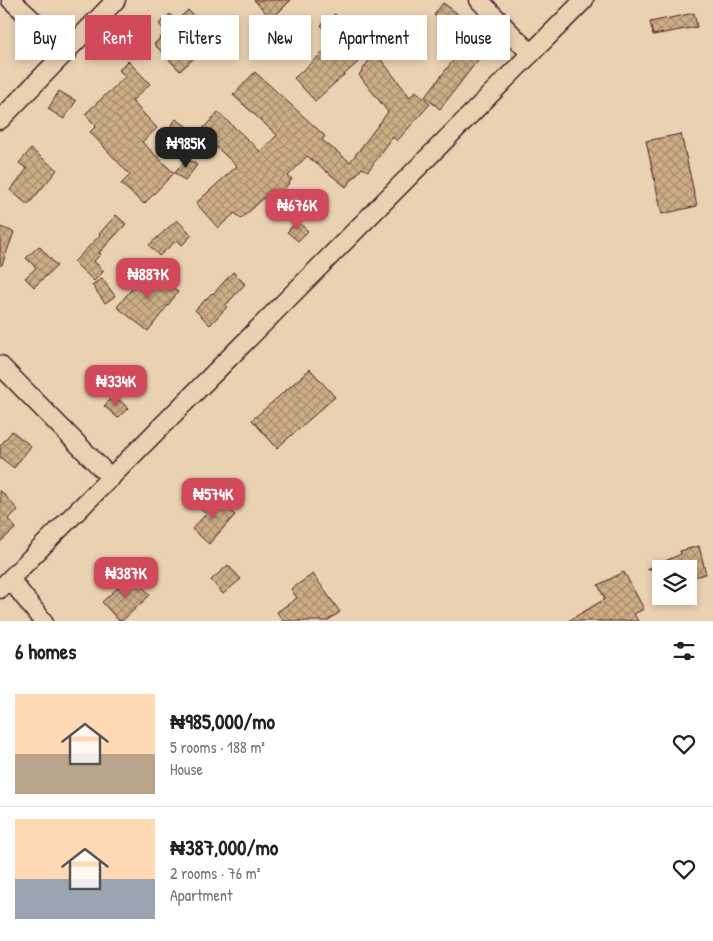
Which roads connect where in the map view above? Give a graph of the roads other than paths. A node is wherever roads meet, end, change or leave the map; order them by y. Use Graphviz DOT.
graph roads {
  1 [pos="11,0"];
  2 [pos="116,0"];
  3 [pos="479,0"];
  4 [pos="584,0"];
  5 [pos="27,15"];
  6 [pos="75,44"];
  7 [pos="531,54"];
  8 [pos="59,60"];
  9 [pos="0,120"];
  10 [pos="0,365"];
  11 [pos="111,478"];
  12 [pos="5,584"];
  13 [pos="43,621"];
  1 -- 5 [label="street"];
  2 -- 6 [label="street"];
  3 -- 7 [label="street"];
  4 -- 7 [label="street"];
  7 -- 11 [label="street"];
  8 -- 9 [label="street"];
  10 -- 11 [label="street"];
  11 -- 12 [label="street"];
  12 -- 13 [label="street"];
}
